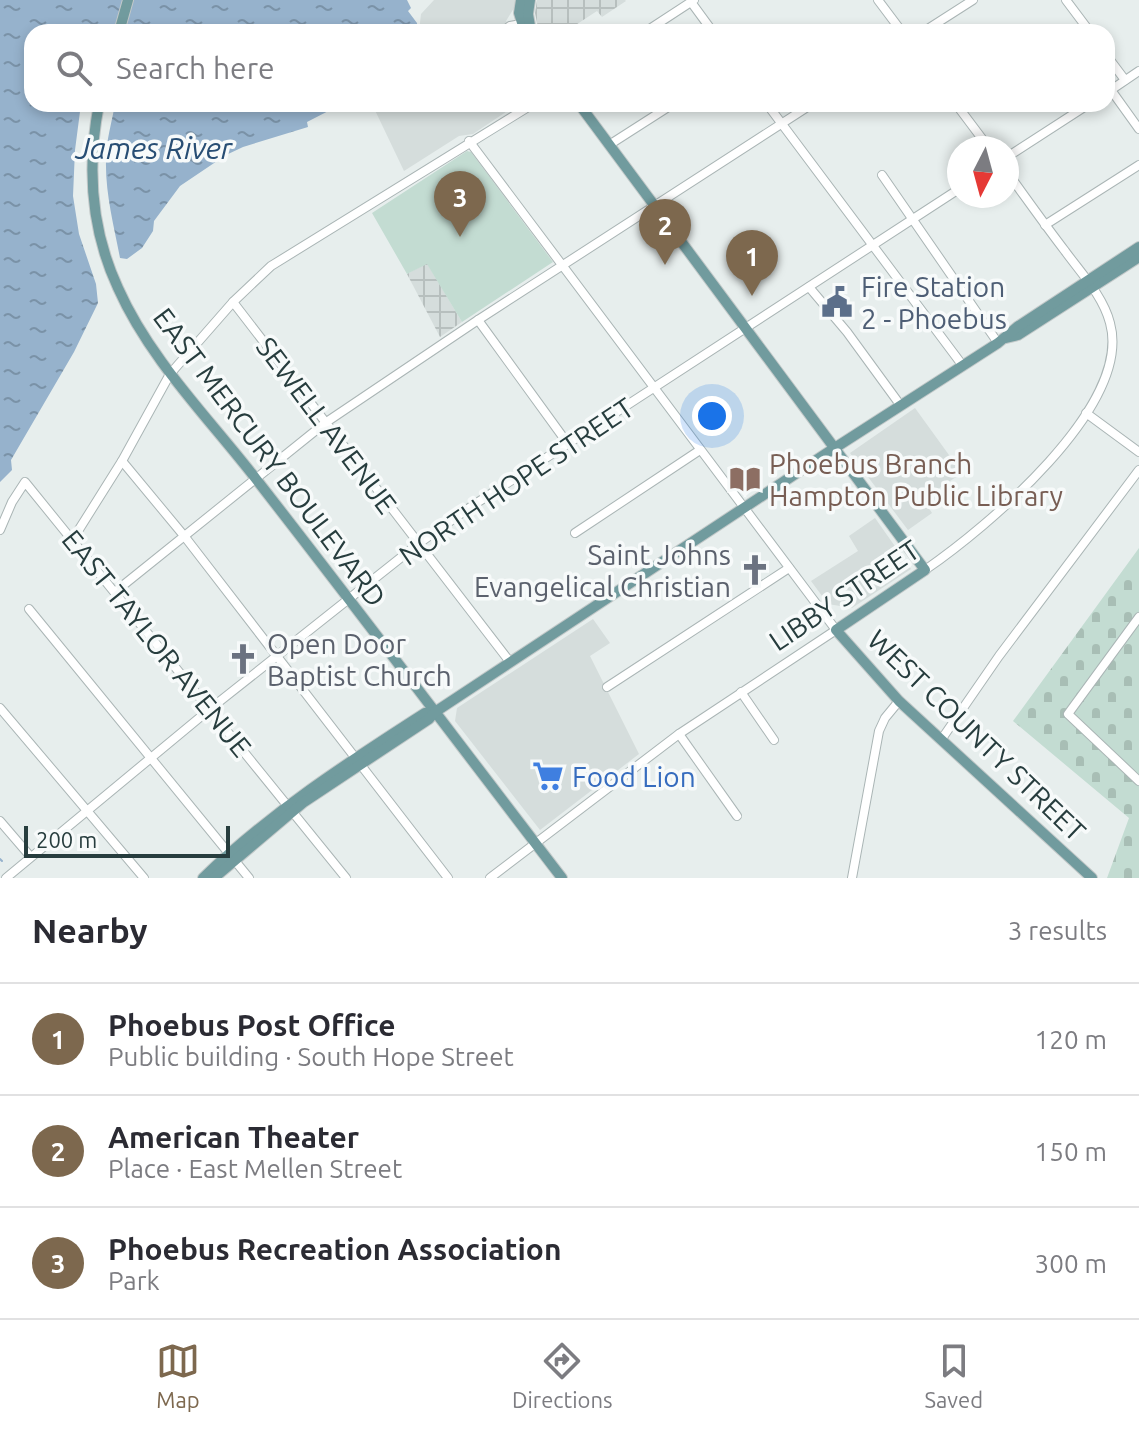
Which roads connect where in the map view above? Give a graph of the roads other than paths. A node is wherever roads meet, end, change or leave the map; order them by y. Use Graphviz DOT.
graph roads {
  1 [pos="128,0"];
  2 [pos="521,0"];
  3 [pos="530,0"];
  4 [pos="878,0"];
  5 [pos="973,0"];
  6 [pos="1066,0"];
  7 [pos="692,1"];
  8 [pos="121,24"];
  9 [pos="525,24"];
  10 [pos="527,24"];
  11 [pos="657,24"];
  12 [pos="708,24"];
  13 [pos="896,24"];
  14 [pos="936,24"];
  15 [pos="1084,24"];
  16 [pos="1115,67"];
  17 [pos="1139,71"];
  18 [pos="1125,80"];
  19 [pos="1115,87"];
  20 [pos="1115,99"];
  21 [pos="98,112"];
  22 [pos="519,112"];
  23 [pos="585,112"];
  24 [pos="661,112"];
  25 [pos="773,112"];
  26 [pos="799,112"];
  27 [pos="962,112"];
  28 [pos="1077,112"];
  29 [pos="782,123"];
  30 [pos="1139,129"];
  31 [pos="980,136"];
  32 [pos="469,141"];
  33 [pos="609,145"];
  34 [pos="1019,149"];
  35 [pos="1139,165"];
  36 [pos="882,175"];
  37 [pos="1019,189"];
  38 [pos="947,197"];
  39 [pos="655,206"];
  40 [pos="913,219"];
  41 [pos="1045,225"];
  42 [pos="873,245"];
  43 [pos="1139,247"];
  44 [pos="1139,257"];
  45 [pos="563,265"];
  46 [pos="1089,284"];
  47 [pos="809,287"];
  48 [pos="233,302"];
  49 [pos="478,320"];
  50 [pos="745,327"];
  51 [pos="1002,341"];
  52 [pos="963,366"];
  53 [pos="170,374"];
  54 [pos="654,387"];
  55 [pos="901,406"];
  56 [pos="1086,413"];
  57 [pos="325,423"];
  58 [pos="568,444"];
  59 [pos="834,448"];
  60 [pos="700,450"];
  61 [pos="1139,452"];
  62 [pos="122,461"];
  63 [pos="1139,470"];
  64 [pos="256,479"];
  65 [pos="744,508"];
  66 [pos="0,530"];
  67 [pos="575,533"];
  68 [pos="185,537"];
  69 [pos="73,539"];
  70 [pos="418,544"];
  71 [pos="789,568"];
  72 [pos="925,570"];
  73 [pos="116,591"];
  74 [pos="348,601"];
  75 [pos="29,609"];
  76 [pos="1139,617"];
  77 [pos="836,630"];
  78 [pos="275,657"];
  79 [pos="510,662"];
  80 [pos="607,687"];
  81 [pos="741,692"];
  82 [pos="899,701"];
  83 [pos="0,708"];
  84 [pos="210,709"];
  85 [pos="435,712"];
  86 [pos="679,734"];
  87 [pos="774,740"];
  88 [pos="941,740"];
  89 [pos="150,759"];
  90 [pos="358,761"];
  91 [pos="1139,781"];
  92 [pos="290,808"];
  93 [pos="86,811"];
  94 [pos="737,816"];
  95 [pos="0,821"];
  96 [pos="535,843"];
  97 [pos="30,856"];
  98 [pos="232,857"];
  99 [pos="7,878"];
  100 [pos="144,878"];
  101 [pos="203,878"];
  102 [pos="214,878"];
  103 [pos="249,878"];
  104 [pos="346,878"];
  105 [pos="448,878"];
  106 [pos="490,878"];
  107 [pos="562,878"];
  108 [pos="852,878"];
  109 [pos="1092,878"];
  1 -- 8 [label="main road"];
  2 -- 9 [label="main road"];
  3 -- 10 [label="main road"];
  4 -- 13 [label="street"];
  5 -- 14 [label="street"];
  6 -- 15 [label="street"];
  7 -- 11 [label="street"];
  7 -- 12 [label="street"];
  16 -- 18 [label="street"];
  17 -- 18 [label="street"];
  18 -- 19 [label="street"];
  20 -- 30 [label="street"];
  21 -- 53 [label="main road, EAST MERCURY BOULEVARD"];
  22 -- 32 [label="street"];
  23 -- 33 [label="main road"];
  24 -- 33 [label="street"];
  25 -- 29 [label="street"];
  26 -- 29 [label="street"];
  27 -- 31 [label="street"];
  28 -- 34 [label="street"];
  29 -- 39 [label="street"];
  29 -- 42 [label="street"];
  32 -- 45 [label="street, WEST COUNTY STREET"];
  32 -- 48 [label="street"];
  33 -- 39 [label="main road"];
  35 -- 41 [label="street"];
  36 -- 40 [label="street"];
  37 -- 41 [label="street, LIBBY STREET"];
  38 -- 40 [label="street, NORTH HOPE STREET"];
  39 -- 45 [label="street"];
  39 -- 50 [label="main road"];
  40 -- 42 [label="street, NORTH HOPE STREET"];
  40 -- 51 [label="street"];
  41 -- 46 [label="street, LIBBY STREET"];
  42 -- 47 [label="street, NORTH HOPE STREET"];
  42 -- 52 [label="street"];
  43 -- 46 [label="main road"];
  44 -- 46 [label="main road"];
  45 -- 49 [label="street"];
  45 -- 54 [label="street, WEST COUNTY STREET"];
  46 -- 51 [label="main road"];
  46 -- 56 [label="street, LIBBY STREET"];
  47 -- 50 [label="street, NORTH HOPE STREET"];
  47 -- 55 [label="street"];
  48 -- 53 [label="street"];
  48 -- 57 [label="street, SEWELL AVENUE"];
  49 -- 57 [label="street"];
  49 -- 58 [label="street"];
  50 -- 54 [label="street, NORTH HOPE STREET"];
  50 -- 59 [label="main road"];
  51 -- 52 [label="main road"];
  52 -- 55 [label="main road"];
  53 -- 62 [label="street"];
  53 -- 64 [label="main road, EAST MERCURY BOULEVARD"];
  54 -- 58 [label="street, NORTH HOPE STREET"];
  54 -- 60 [label="street, WEST COUNTY STREET"];
  55 -- 59 [label="main road"];
  56 -- 61 [label="street"];
  56 -- 72 [label="street, LIBBY STREET"];
  57 -- 64 [label="street"];
  57 -- 70 [label="street, SEWELL AVENUE"];
  58 -- 70 [label="street, NORTH HOPE STREET"];
  59 -- 65 [label="main road"];
  59 -- 72 [label="main road"];
  60 -- 65 [label="street, WEST COUNTY STREET"];
  60 -- 67 [label="street"];
  62 -- 68 [label="street"];
  62 -- 69 [label="street"];
  63 -- 88 [label="street"];
  64 -- 68 [label="street"];
  64 -- 74 [label="main road, EAST MERCURY BOULEVARD"];
  65 -- 71 [label="street, WEST COUNTY STREET"];
  65 -- 79 [label="main road"];
  66 -- 69 [label="street, EAST TAYLOR AVENUE"];
  68 -- 73 [label="street"];
  68 -- 78 [label="street"];
  69 -- 73 [label="street, EAST TAYLOR AVENUE"];
  70 -- 74 [label="street, NORTH HOPE STREET"];
  70 -- 79 [label="street, SEWELL AVENUE"];
  71 -- 77 [label="street, WEST COUNTY STREET"];
  71 -- 80 [label="street"];
  72 -- 77 [label="main road, LIBBY STREET"];
  73 -- 84 [label="street, EAST TAYLOR AVENUE"];
  74 -- 78 [label="street, NORTH HOPE STREET"];
  74 -- 85 [label="main road, EAST MERCURY BOULEVARD"];
  75 -- 89 [label="street"];
  76 -- 91 [label="street"];
  77 -- 81 [label="street, LIBBY STREET"];
  77 -- 82 [label="main road, WEST COUNTY STREET"];
  78 -- 84 [label="street, NORTH HOPE STREET"];
  78 -- 90 [label="street"];
  79 -- 85 [label="main road"];
  81 -- 86 [label="street, LIBBY STREET"];
  81 -- 87 [label="street"];
  82 -- 88 [label="main road, WEST COUNTY STREET"];
  82 -- 108 [label="street"];
  83 -- 93 [label="street"];
  84 -- 89 [label="street, NORTH HOPE STREET"];
  84 -- 92 [label="street, EAST TAYLOR AVENUE"];
  85 -- 90 [label="main road"];
  85 -- 96 [label="main road, EAST MERCURY BOULEVARD"];
  86 -- 94 [label="street"];
  86 -- 96 [label="street, LIBBY STREET"];
  88 -- 109 [label="main road, WEST COUNTY STREET"];
  89 -- 93 [label="street, NORTH HOPE STREET"];
  89 -- 98 [label="street"];
  90 -- 92 [label="main road"];
  90 -- 105 [label="street"];
  92 -- 98 [label="main road"];
  92 -- 104 [label="street, EAST TAYLOR AVENUE"];
  93 -- 97 [label="street, NORTH HOPE STREET"];
  93 -- 100 [label="street"];
  95 -- 97 [label="street"];
  96 -- 106 [label="street, LIBBY STREET"];
  96 -- 107 [label="main road, EAST MERCURY BOULEVARD"];
  97 -- 99 [label="street, NORTH HOPE STREET"];
  98 -- 101 [label="main road"];
  98 -- 102 [label="main road"];
  98 -- 103 [label="street"];
}
